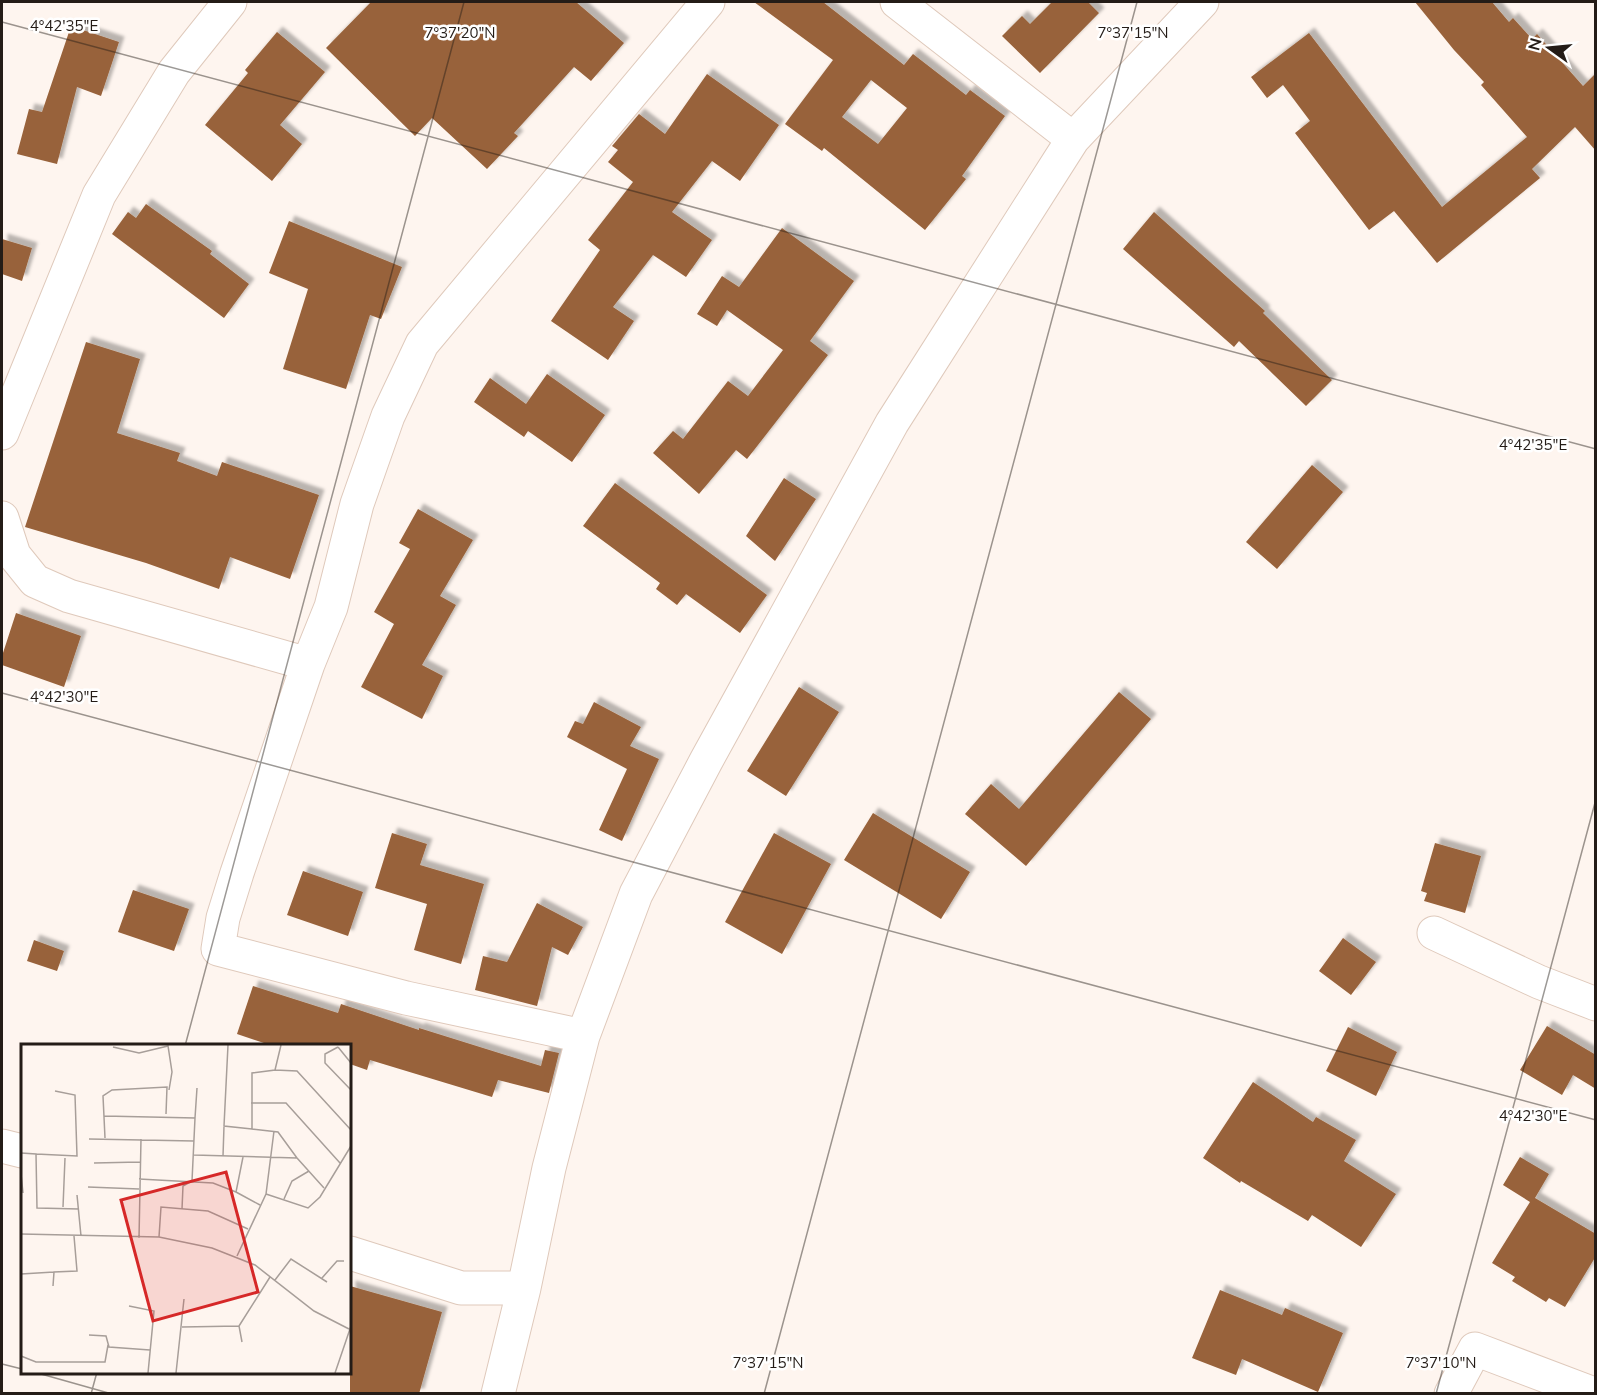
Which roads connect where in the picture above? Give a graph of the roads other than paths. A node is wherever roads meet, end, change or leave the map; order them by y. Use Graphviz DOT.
graph roads {
  1 [pos="230,2"];
  2 [pos="708,2"];
  3 [pos="897,2"];
  4 [pos="1202,2"];
  5 [pos="1073,139"];
  6 [pos="2,433"];
  7 [pos="2,518"];
  8 [pos="308,664"];
  9 [pos="1434,933"];
  10 [pos="1596,1004"];
  11 [pos="583,1036"];
  12 [pos="2,1146"];
  13 [pos="21,1151"];
  14 [pos="351,1253"];
  15 [pos="524,1288"];
  16 [pos="498,1394"];
  17 [pos="1451,1394"];
  18 [pos="1594,1394"];
  1 -- 6 [label="street"];
  2 -- 8 [label="street"];
  3 -- 5 [label="street"];
  4 -- 5 [label="street"];
  5 -- 11 [label="street"];
  7 -- 8 [label="street"];
  8 -- 11 [label="street"];
  9 -- 10 [label="street"];
  11 -- 15 [label="street"];
  12 -- 13 [label="street"];
  14 -- 15 [label="street"];
  15 -- 16 [label="street"];
  17 -- 18 [label="street"];
}
